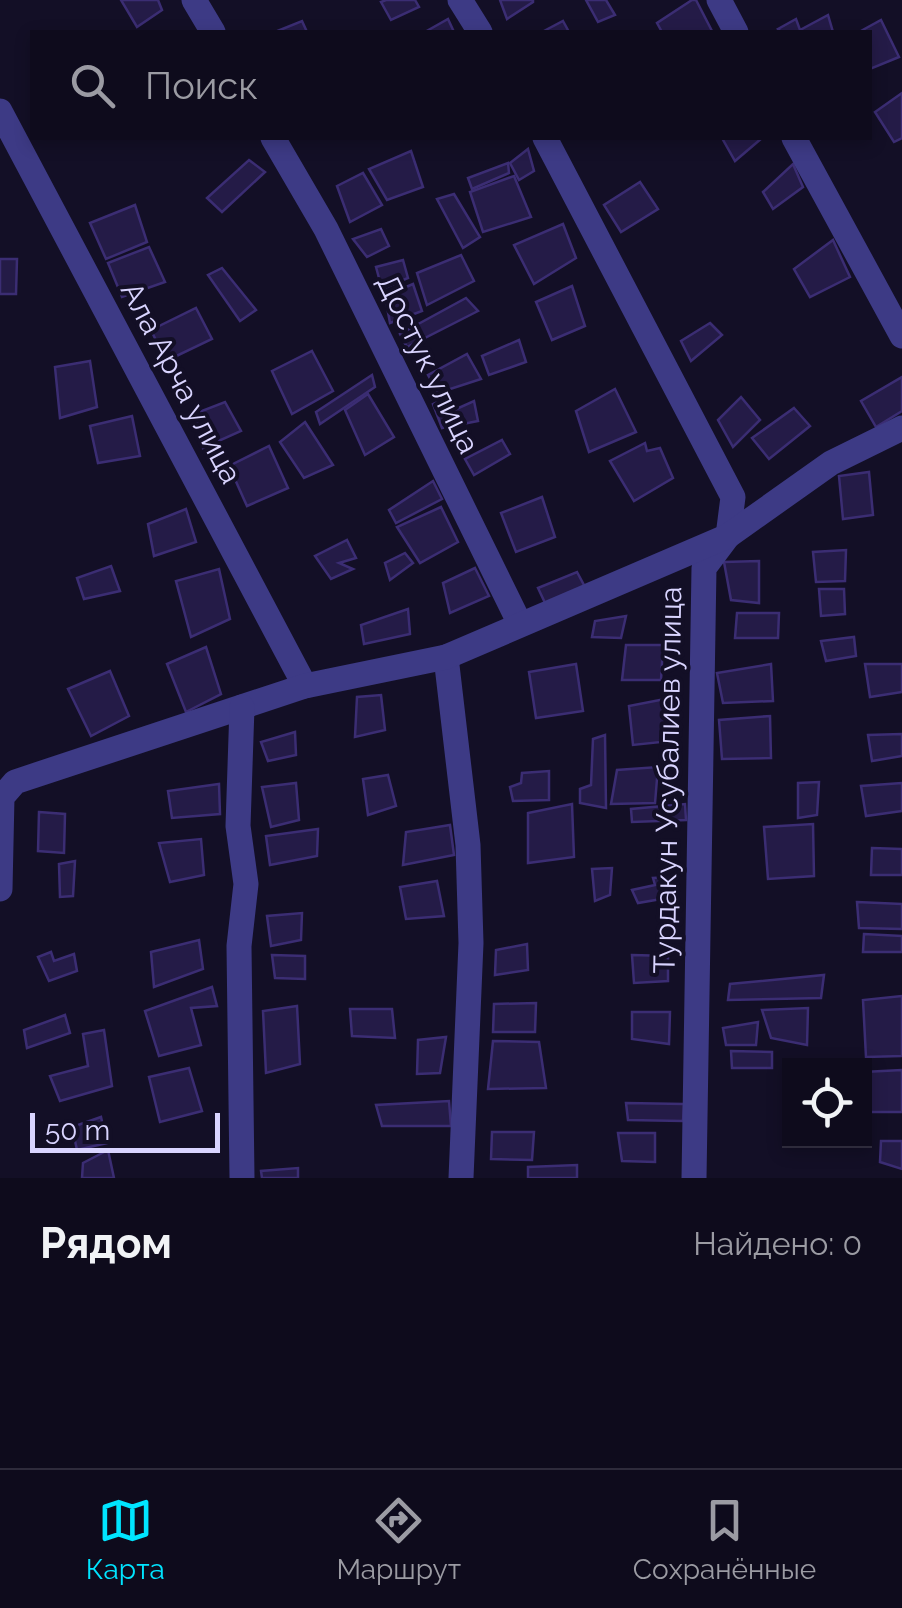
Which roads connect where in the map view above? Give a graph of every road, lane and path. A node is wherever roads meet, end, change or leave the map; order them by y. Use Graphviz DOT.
graph roads {
  1 [pos="194,0"];
  2 [pos="460,0"];
  3 [pos="719,0"];
  4 [pos="212,30"];
  5 [pos="479,30"];
  6 [pos="735,30"];
  7 [pos="0,111"];
  8 [pos="274,140"];
  9 [pos="546,140"];
  10 [pos="795,140"];
  11 [pos="902,336"];
  12 [pos="902,428"];
  13 [pos="728,536"];
  14 [pos="519,622"];
  15 [pos="446,657"];
  16 [pos="305,686"];
  17 [pos="242,707"];
  18 [pos="0,889"];
  19 [pos="242,1178"];
  20 [pos="461,1178"];
  21 [pos="694,1178"];
  1 -- 4 [label="street"];
  2 -- 5 [label="street"];
  3 -- 6 [label="street"];
  7 -- 16 [label="street, Ала Арча улица"];
  8 -- 14 [label="street, Достук улица"];
  9 -- 13 [label="street"];
  10 -- 11 [label="street"];
  12 -- 13 [label="street"];
  13 -- 14 [label="street"];
  13 -- 21 [label="street, Турдакун Усубалиев улица"];
  14 -- 15 [label="street"];
  15 -- 16 [label="street"];
  15 -- 20 [label="street"];
  16 -- 17 [label="street"];
  17 -- 18 [label="street"];
  17 -- 19 [label="street"];
}
